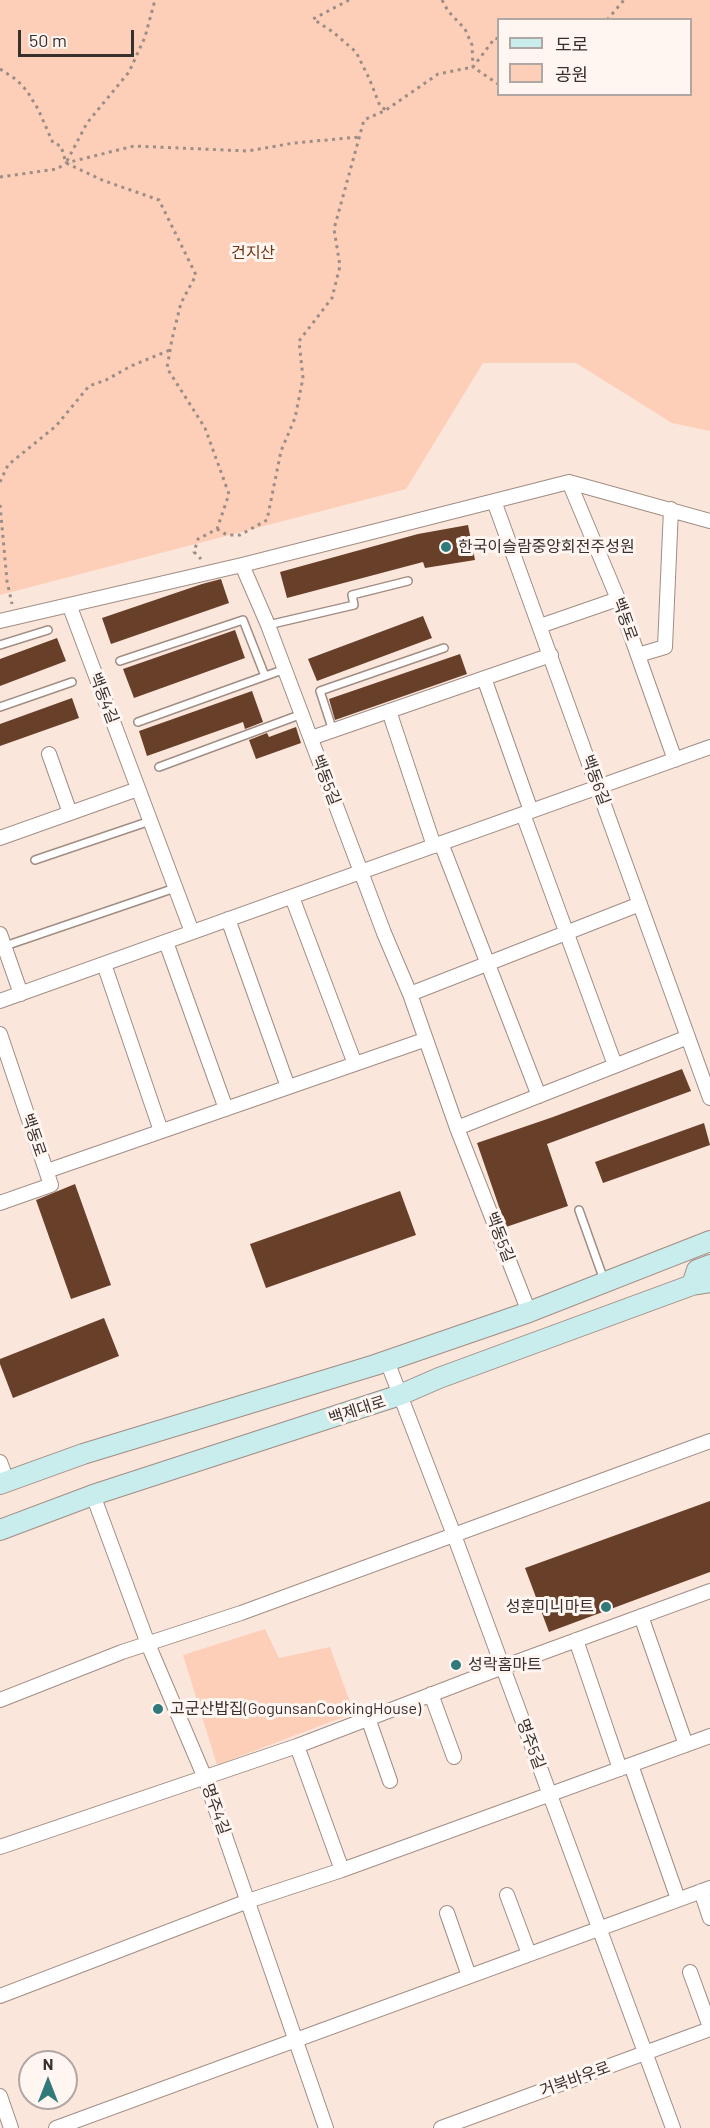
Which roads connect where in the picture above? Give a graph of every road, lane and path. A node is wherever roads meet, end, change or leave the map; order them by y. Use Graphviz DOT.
graph roads {
  1 [pos="155,0"];
  2 [pos="349,0"];
  3 [pos="442,0"];
  4 [pos="624,0"];
  5 [pos="610,18"];
  6 [pos="497,39"];
  7 [pos="473,67"];
  8 [pos="0,69"];
  9 [pos="497,83"];
  10 [pos="386,111"];
  11 [pos="359,137"];
  12 [pos="66,163"];
  13 [pos="0,177"];
  14 [pos="170,350"];
  15 [pos="0,482"];
  16 [pos="569,482"];
  17 [pos="494,501"];
  18 [pos="0,505"];
  19 [pos="671,509"];
  20 [pos="710,521"];
  21 [pos="218,529"];
  22 [pos="242,565"];
  23 [pos="212,572"];
  24 [pos="408,581"];
  25 [pos="618,599"];
  26 [pos="70,607"];
  27 [pos="14,618"];
  28 [pos="0,621"];
  29 [pos="268,625"];
  30 [pos="540,626"];
  31 [pos="48,630"];
  32 [pos="0,645"];
  33 [pos="444,648"];
  34 [pos="550,655"];
  35 [pos="638,655"];
  36 [pos="120,661"];
  37 [pos="285,669"];
  38 [pos="264,676"];
  39 [pos="484,678"];
  40 [pos="72,682"];
  41 [pos="0,707"];
  42 [pos="389,711"];
  43 [pos="302,714"];
  44 [pos="138,722"];
  45 [pos="333,730"];
  46 [pos="311,738"];
  47 [pos="710,747"];
  48 [pos="49,754"];
  49 [pos="675,759"];
  50 [pos="159,767"];
  51 [pos="598,787"];
  52 [pos="138,789"];
  53 [pos="527,812"];
  54 [pos="70,813"];
  55 [pos="150,821"];
  56 [pos="0,838"];
  57 [pos="438,844"];
  58 [pos="35,860"];
  59 [pos="361,872"];
  60 [pos="175,888"];
  61 [pos="292,897"];
  62 [pos="640,904"];
  63 [pos="228,919"];
  64 [pos="192,933"];
  65 [pos="567,933"];
  66 [pos="2,940"];
  67 [pos="166,942"];
  68 [pos="104,964"];
  69 [pos="488,964"];
  70 [pos="21,994"];
  71 [pos="410,994"];
  72 [pos="0,1001"];
  73 [pos="0,1034"];
  74 [pos="688,1037"];
  75 [pos="424,1040"];
  76 [pos="355,1064"];
  77 [pos="615,1065"];
  78 [pos="288,1087"];
  79 [pos="539,1096"];
  80 [pos="710,1098"];
  81 [pos="226,1108"];
  82 [pos="457,1128"];
  83 [pos="161,1131"];
  84 [pos="46,1171"];
  85 [pos="0,1203"];
  86 [pos="579,1210"];
  87 [pos="710,1241"];
  88 [pos="710,1265"];
  89 [pos="605,1282"];
  90 [pos="701,1283"];
  91 [pos="529,1312"];
  92 [pos="387,1361"];
  93 [pos="400,1395"];
  94 [pos="710,1441"];
  95 [pos="0,1462"];
  96 [pos="4,1483"];
  97 [pos="93,1495"];
  98 [pos="0,1530"];
  99 [pos="454,1535"];
  100 [pos="710,1591"];
  101 [pos="641,1616"];
  102 [pos="576,1640"];
  103 [pos="148,1644"];
  104 [pos="503,1667"];
  105 [pos="431,1694"];
  106 [pos="0,1700"];
  107 [pos="368,1718"];
  108 [pos="709,1737"];
  109 [pos="686,1745"];
  110 [pos="297,1746"];
  111 [pos="454,1757"];
  112 [pos="626,1767"];
  113 [pos="205,1778"];
  114 [pos="390,1781"];
  115 [pos="549,1795"];
  116 [pos="0,1847"];
  117 [pos="342,1870"];
  118 [pos="705,1890"];
  119 [pos="507,1895"];
  120 [pos="678,1899"];
  121 [pos="248,1901"];
  122 [pos="447,1913"];
  123 [pos="710,1918"];
  124 [pos="599,1928"];
  125 [pos="529,1954"];
  126 [pos="690,1972"];
  127 [pos="469,1976"];
  128 [pos="0,1996"];
  129 [pos="710,2028"];
  130 [pos="296,2040"];
  131 [pos="645,2053"];
  132 [pos="0,2096"];
  133 [pos="11,2128"];
  134 [pos="56,2128"];
  135 [pos="326,2128"];
  136 [pos="441,2128"];
  137 [pos="673,2128"];
  1 -- 12 [label="path"];
  2 -- 10 [label="path"];
  3 -- 7 [label="path"];
  4 -- 5 [label="path"];
  6 -- 7 [label="path"];
  7 -- 9 [label="path"];
  7 -- 10 [label="path"];
  8 -- 12 [label="path"];
  10 -- 11 [label="path"];
  11 -- 12 [label="path"];
  11 -- 21 [label="path"];
  12 -- 13 [label="path"];
  12 -- 14 [label="path"];
  14 -- 15 [label="path"];
  14 -- 21 [label="path"];
  16 -- 17 [label="street"];
  16 -- 19 [label="street"];
  16 -- 25 [label="street, 백동로"];
  17 -- 22 [label="street"];
  17 -- 30 [label="street, 백동6길"];
  18 -- 27 [label="path"];
  19 -- 20 [label="street"];
  19 -- 35 [label="street"];
  21 -- 23 [label="path"];
  22 -- 23 [label="street"];
  22 -- 29 [label="street, 백동5길"];
  23 -- 26 [label="street"];
  24 -- 29 [label="lane"];
  25 -- 30 [label="street"];
  25 -- 35 [label="street, 백동로"];
  26 -- 27 [label="street"];
  26 -- 52 [label="street, 백동4길"];
  27 -- 28 [label="street"];
  29 -- 37 [label="street, 백동5길"];
  30 -- 34 [label="street, 백동6길"];
  31 -- 32 [label="lane"];
  33 -- 45 [label="lane"];
  34 -- 39 [label="street"];
  34 -- 51 [label="street, 백동6길"];
  35 -- 49 [label="street, 백동로"];
  36 -- 38 [label="lane"];
  37 -- 38 [label="lane"];
  37 -- 43 [label="street, 백동5길"];
  38 -- 44 [label="lane"];
  39 -- 42 [label="street"];
  39 -- 53 [label="street"];
  40 -- 41 [label="lane"];
  42 -- 45 [label="street"];
  42 -- 57 [label="street"];
  43 -- 46 [label="street, 백동5길"];
  43 -- 50 [label="lane"];
  45 -- 46 [label="street"];
  46 -- 59 [label="street, 백동5길"];
  47 -- 49 [label="street"];
  48 -- 54 [label="street"];
  49 -- 51 [label="street"];
  51 -- 53 [label="street"];
  51 -- 62 [label="street, 백동6길"];
  52 -- 54 [label="street"];
  52 -- 55 [label="street, 백동4길"];
  53 -- 57 [label="street"];
  53 -- 65 [label="street"];
  54 -- 56 [label="street"];
  55 -- 58 [label="lane"];
  55 -- 60 [label="street, 백동4길"];
  57 -- 59 [label="street"];
  57 -- 69 [label="street"];
  59 -- 61 [label="street"];
  59 -- 71 [label="street, 백동5길"];
  60 -- 64 [label="street, 백동4길"];
  60 -- 66 [label="lane"];
  61 -- 63 [label="street"];
  61 -- 76 [label="street"];
  62 -- 65 [label="street"];
  62 -- 74 [label="street, 백동6길"];
  63 -- 64 [label="street"];
  63 -- 78 [label="street"];
  64 -- 67 [label="street"];
  65 -- 69 [label="street"];
  65 -- 77 [label="street"];
  66 -- 70 [label="street"];
  67 -- 68 [label="street"];
  67 -- 81 [label="street"];
  68 -- 70 [label="street"];
  68 -- 83 [label="street"];
  69 -- 71 [label="street"];
  69 -- 79 [label="street"];
  70 -- 72 [label="street"];
  71 -- 75 [label="street, 백동5길"];
  73 -- 84 [label="street, 백동로"];
  74 -- 77 [label="street"];
  74 -- 80 [label="street, 백동6길"];
  75 -- 76 [label="street"];
  75 -- 82 [label="street, 백동5길"];
  76 -- 78 [label="street"];
  77 -- 79 [label="street"];
  78 -- 81 [label="street"];
  79 -- 82 [label="street"];
  81 -- 83 [label="street"];
  82 -- 91 [label="street, 백동5길"];
  83 -- 84 [label="street"];
  84 -- 85 [label="street, 백동로"];
  86 -- 89 [label="lane"];
  87 -- 89 [label="street"];
  88 -- 90 [label="street"];
  89 -- 91 [label="street"];
  90 -- 93 [label="street, 백제대로"];
  91 -- 92 [label="street"];
  92 -- 93 [label="street, 명주5길"];
  92 -- 96 [label="street"];
  93 -- 97 [label="street, 백제대로"];
  93 -- 99 [label="street, 명주5길"];
  94 -- 99 [label="street"];
  95 -- 96 [label="street"];
  97 -- 98 [label="street, 백제대로"];
  97 -- 103 [label="street, 명주4길"];
  99 -- 103 [label="street"];
  99 -- 104 [label="street, 명주5길"];
  100 -- 101 [label="street"];
  101 -- 102 [label="street"];
  101 -- 109 [label="street"];
  102 -- 104 [label="street"];
  102 -- 112 [label="street"];
  103 -- 106 [label="street"];
  103 -- 113 [label="street, 명주4길"];
  104 -- 105 [label="street"];
  104 -- 115 [label="street, 명주5길"];
  105 -- 107 [label="street"];
  105 -- 111 [label="street"];
  107 -- 110 [label="street"];
  107 -- 114 [label="street"];
  108 -- 109 [label="street"];
  109 -- 112 [label="street"];
  110 -- 113 [label="street"];
  110 -- 117 [label="street"];
  112 -- 115 [label="street"];
  112 -- 120 [label="street"];
  113 -- 116 [label="street"];
  113 -- 121 [label="street, 명주4길"];
  115 -- 117 [label="street"];
  115 -- 124 [label="street, 명주5길"];
  117 -- 121 [label="street"];
  118 -- 120 [label="street"];
  118 -- 123 [label="street"];
  119 -- 125 [label="street"];
  120 -- 124 [label="street"];
  121 -- 128 [label="street"];
  121 -- 130 [label="street, 명주4길"];
  122 -- 127 [label="street"];
  124 -- 125 [label="street"];
  124 -- 131 [label="street, 명주5길"];
  125 -- 127 [label="street"];
  126 -- 129 [label="street"];
  127 -- 130 [label="street"];
  129 -- 131 [label="street, 거북바우로"];
  130 -- 134 [label="street"];
  130 -- 135 [label="street, 명주4길"];
  131 -- 136 [label="street, 거북바우로"];
  131 -- 137 [label="street, 명주5길"];
  132 -- 133 [label="street"];
}
